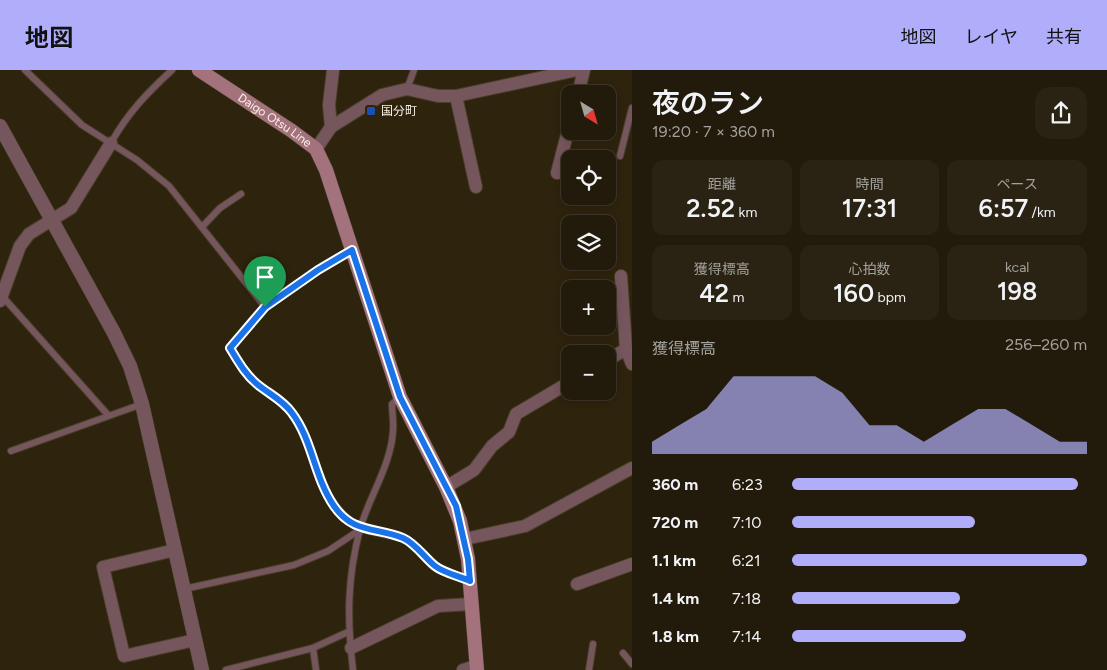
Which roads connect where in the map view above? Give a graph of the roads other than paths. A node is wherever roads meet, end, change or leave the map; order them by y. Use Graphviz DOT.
graph roads {
  1 [pos="25,70"];
  2 [pos="172,70"];
  3 [pos="199,70"];
  4 [pos="333,70"];
  5 [pos="414,70"];
  6 [pos="577,70"];
  7 [pos="584,70"];
  8 [pos="580,85"];
  9 [pos="407,90"];
  10 [pos="456,96"];
  11 [pos="632,108"];
  12 [pos="0,126"];
  13 [pos="331,127"];
  14 [pos="566,140"];
  15 [pos="111,143"];
  16 [pos="316,149"];
  17 [pos="620,156"];
  18 [pos="557,173"];
  19 [pos="476,187"];
  20 [pos="241,194"];
  21 [pos="51,220"];
  22 [pos="202,227"];
  23 [pos="352,250"];
  24 [pos="620,276"];
  25 [pos="2,291"];
  26 [pos="265,307"];
  27 [pos="626,349"];
  28 [pos="616,355"];
  29 [pos="632,364"];
  30 [pos="561,387"];
  31 [pos="400,397"];
  32 [pos="142,404"];
  33 [pos="108,415"];
  34 [pos="10,450"];
  35 [pos="632,468"];
  36 [pos="446,487"];
  37 [pos="360,529"];
  38 [pos="465,539"];
  39 [pos="175,550"];
  40 [pos="632,564"];
  41 [pos="470,581"];
  42 [pos="577,584"];
  43 [pos="184,589"];
  44 [pos="471,604"];
  45 [pos="348,632"];
  46 [pos="195,640"];
  47 [pos="593,644"];
  48 [pos="313,648"];
  49 [pos="350,648"];
  50 [pos="623,653"];
  51 [pos="632,664"];
  52 [pos="472,668"];
  53 [pos="202,670"];
  54 [pos="226,670"];
  55 [pos="316,670"];
  56 [pos="353,670"];
  57 [pos="589,670"];
  1 -- 15 [label="lane"];
  2 -- 15 [label="lane"];
  3 -- 16 [label="main road, Daigo Otsu Line"];
  4 -- 13 [label="street"];
  5 -- 9 [label="lane"];
  6 -- 10 [label="street"];
  7 -- 8 [label="street"];
  9 -- 10 [label="street"];
  9 -- 13 [label="street"];
  10 -- 19 [label="street"];
  11 -- 17 [label="lane"];
  12 -- 21 [label="street"];
  13 -- 16 [label="street"];
  14 -- 18 [label="street"];
  15 -- 21 [label="street"];
  15 -- 22 [label="lane"];
  16 -- 23 [label="main road, Daigo Otsu Line"];
  20 -- 22 [label="lane"];
  21 -- 25 [label="street"];
  21 -- 32 [label="street"];
  22 -- 26 [label="lane"];
  23 -- 26 [label="lane"];
  23 -- 31 [label="main road, Daigo Otsu Line"];
  24 -- 27 [label="street"];
  25 -- 33 [label="lane"];
  26 -- 37 [label="lane"];
  27 -- 28 [label="street"];
  27 -- 29 [label="street"];
  30 -- 36 [label="street"];
  31 -- 36 [label="main road, Daigo Otsu Line"];
  31 -- 37 [label="lane"];
  32 -- 33 [label="lane"];
  32 -- 39 [label="street"];
  33 -- 34 [label="lane"];
  35 -- 38 [label="street"];
  36 -- 38 [label="main road, Daigo Otsu Line"];
  37 -- 41 [label="lane"];
  37 -- 43 [label="lane"];
  37 -- 45 [label="lane"];
  38 -- 41 [label="main road, Daigo Otsu Line"];
  39 -- 43 [label="street"];
  39 -- 46 [label="street"];
  40 -- 42 [label="street"];
  41 -- 44 [label="main road, Daigo Otsu Line"];
  43 -- 46 [label="street"];
  44 -- 49 [label="street"];
  44 -- 52 [label="main road, Daigo Otsu Line"];
  45 -- 48 [label="lane"];
  45 -- 49 [label="lane"];
  46 -- 53 [label="street"];
  47 -- 57 [label="lane"];
  48 -- 54 [label="lane"];
  48 -- 55 [label="lane"];
  49 -- 56 [label="lane"];
  50 -- 51 [label="lane"];
}
